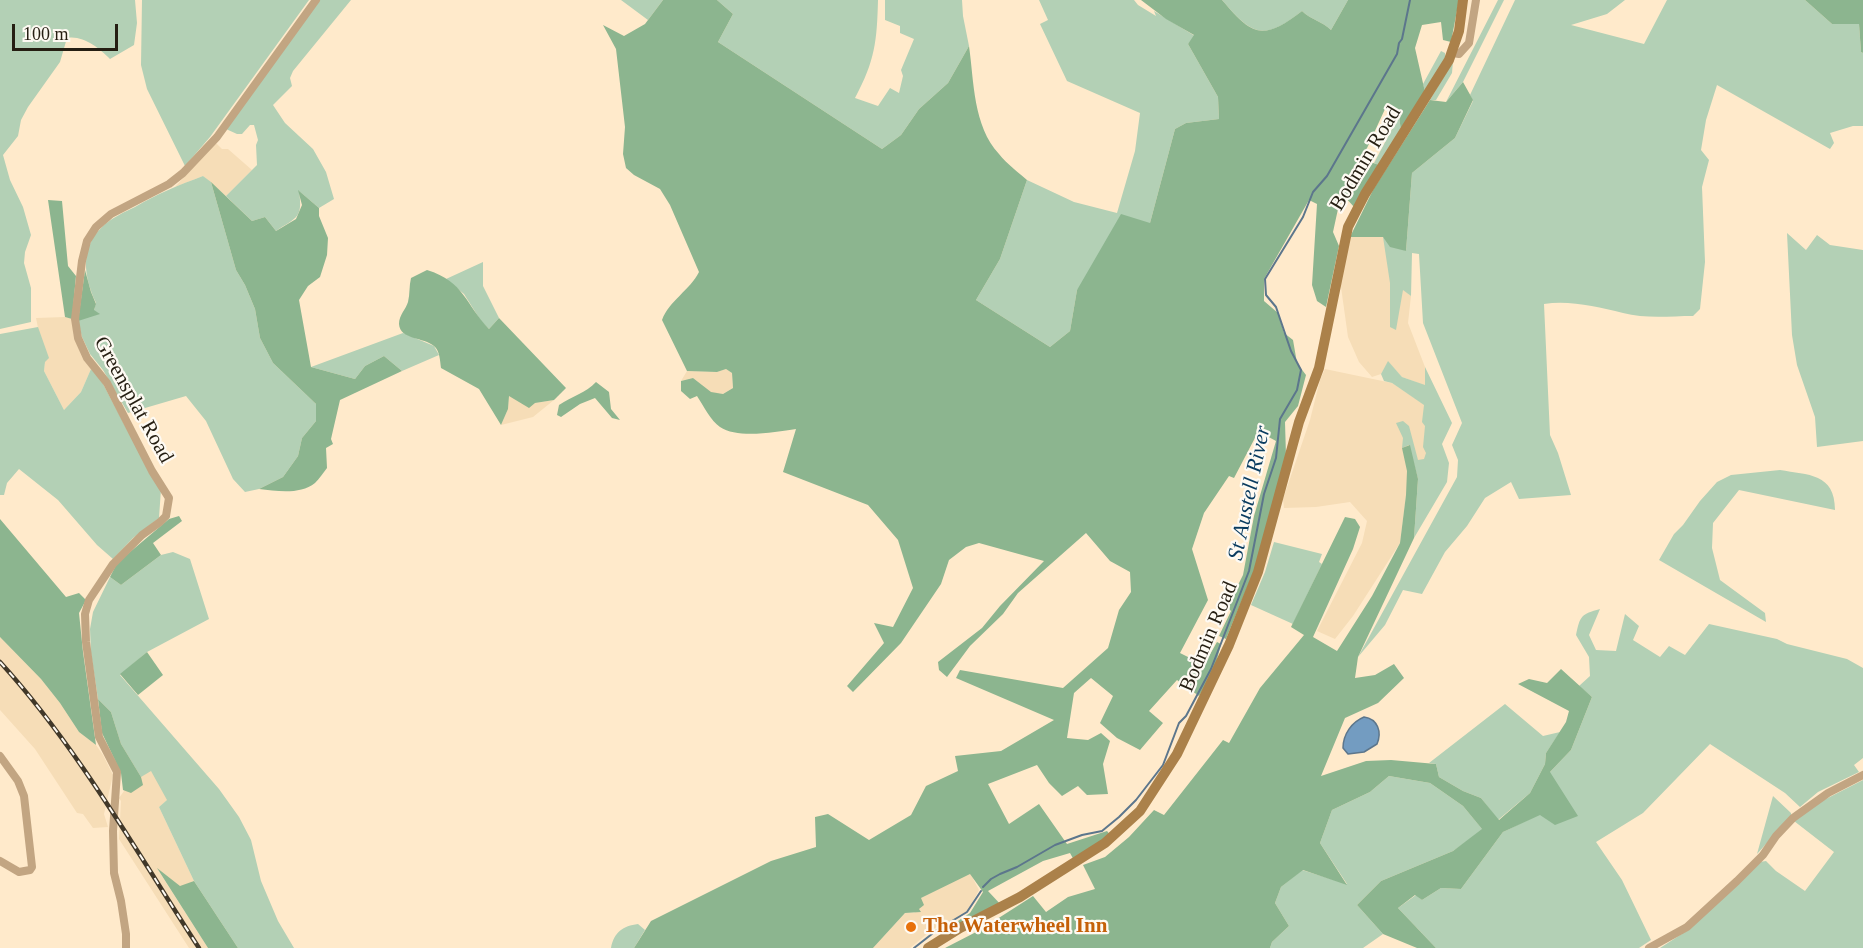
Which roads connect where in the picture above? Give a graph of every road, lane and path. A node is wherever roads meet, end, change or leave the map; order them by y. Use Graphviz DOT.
graph roads {
  1 [pos="316,0"];
  2 [pos="1463,0"];
  3 [pos="1476,0"];
  4 [pos="1453,53"];
  5 [pos="0,756"];
  6 [pos="1863,775"];
  7 [pos="0,861"];
  8 [pos="126,948"];
  9 [pos="928,948"];
  10 [pos="1649,948"];
  1 -- 8 [label="street, Greensplat Road"];
  2 -- 4 [label="main road, Bodmin Road"];
  3 -- 4 [label="street"];
  4 -- 9 [label="main road, Bodmin Road"];
  5 -- 7 [label="street"];
  6 -- 10 [label="street"];
}
